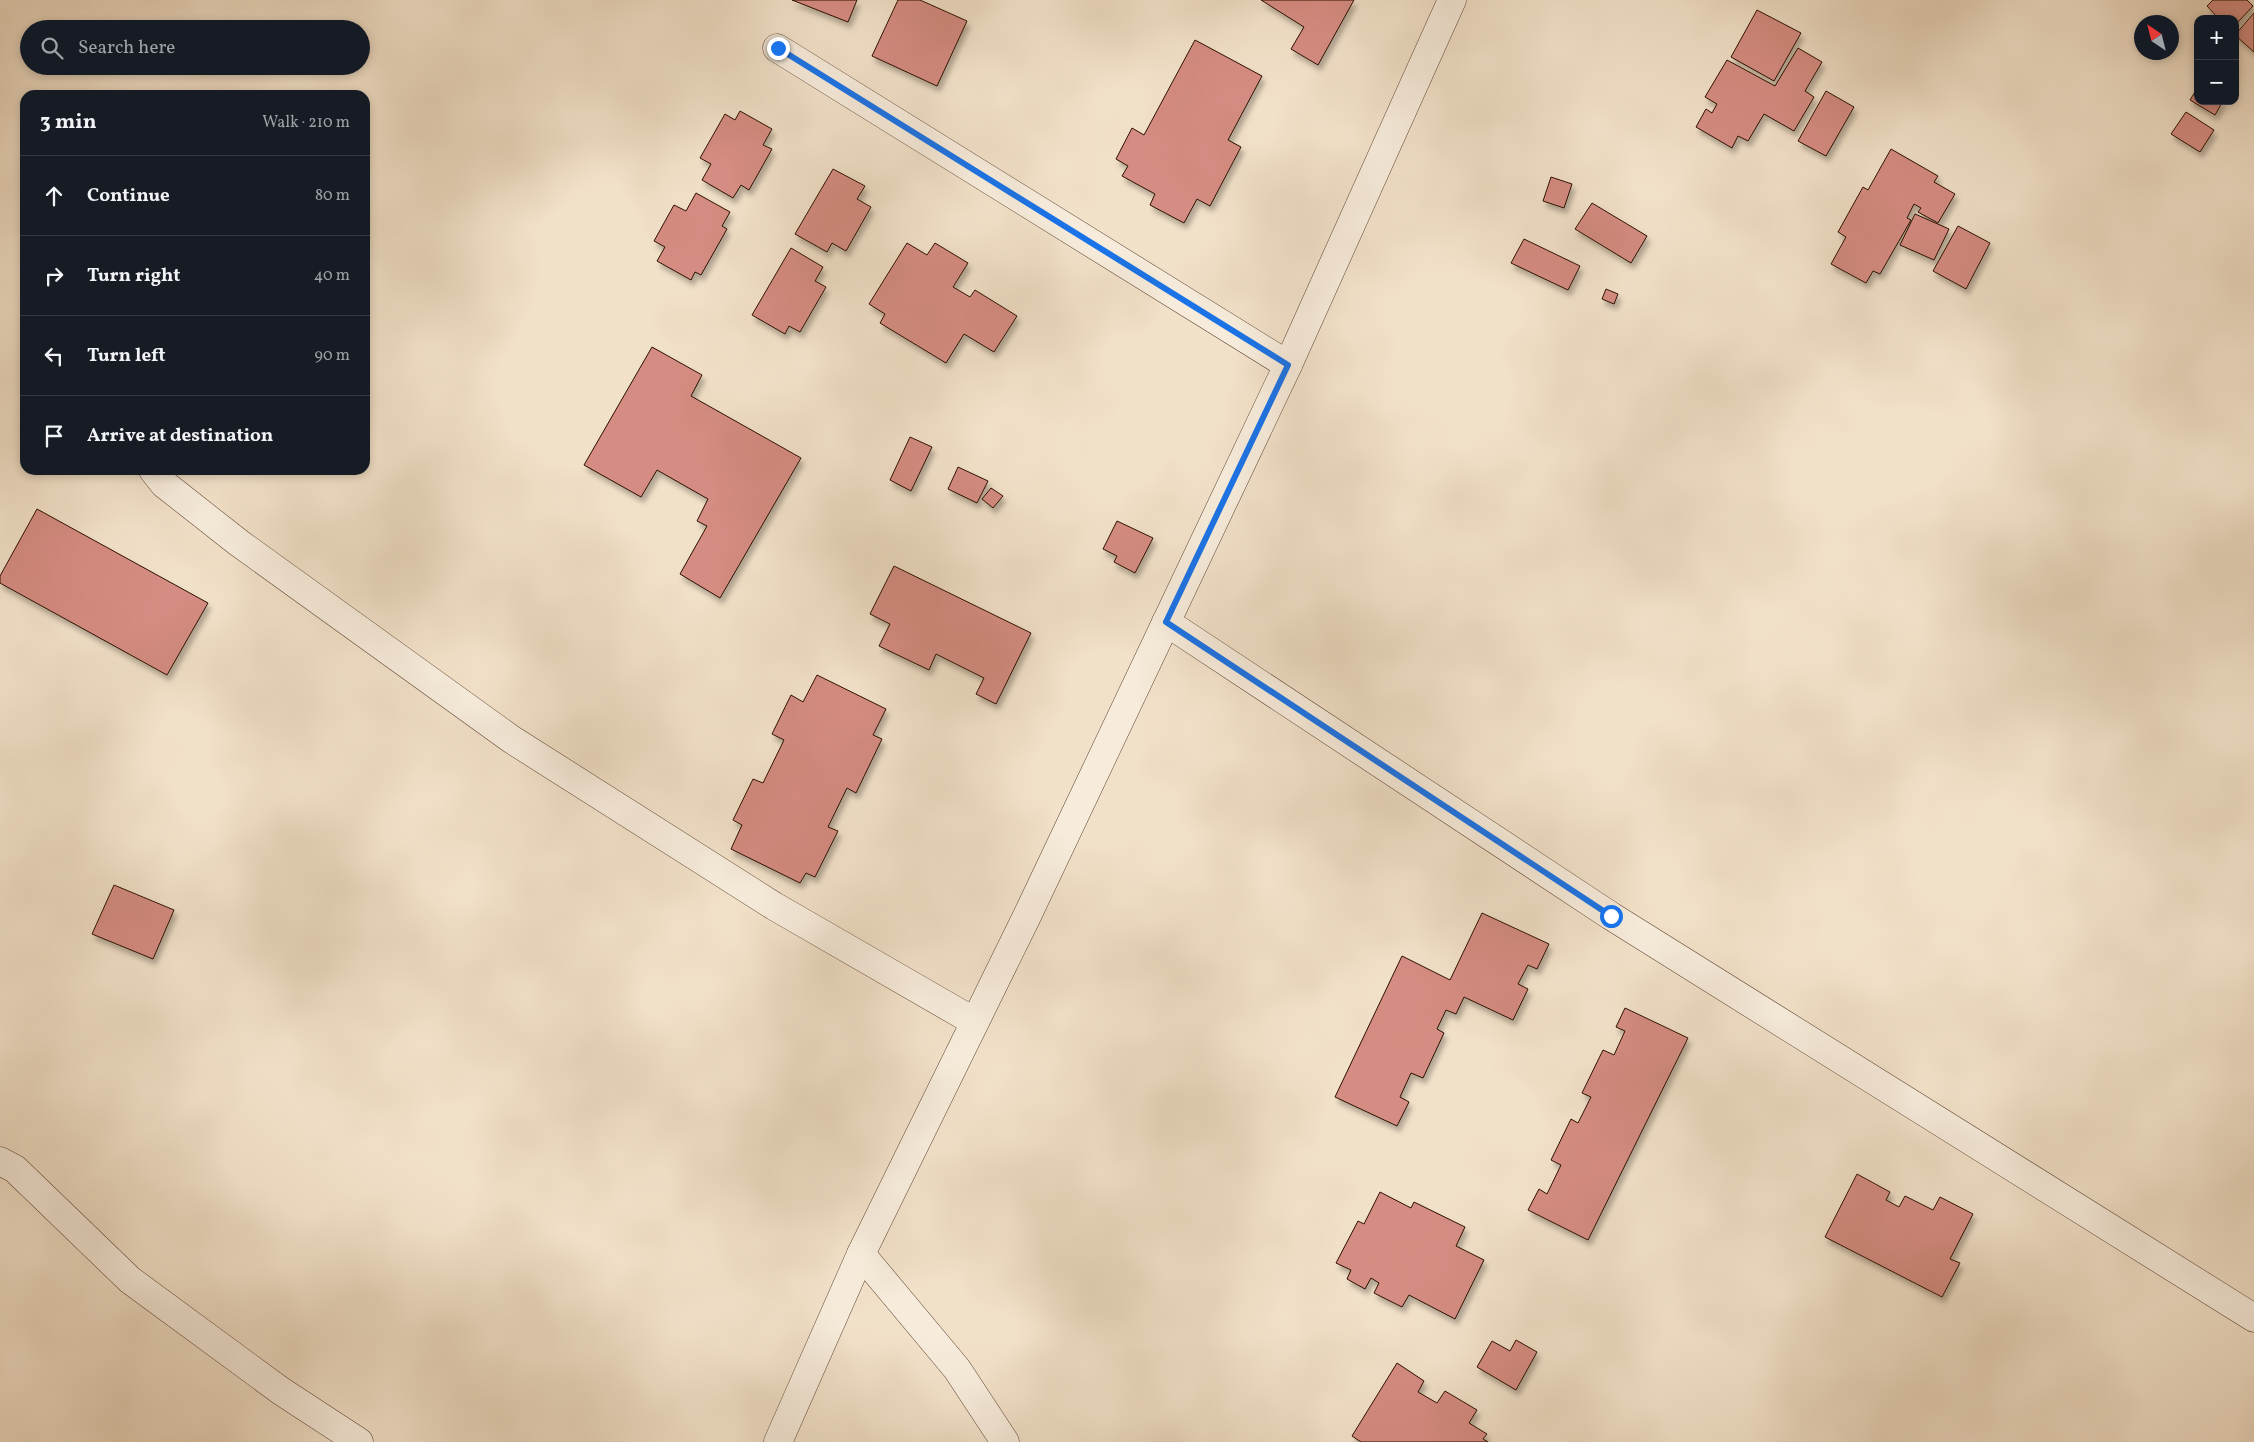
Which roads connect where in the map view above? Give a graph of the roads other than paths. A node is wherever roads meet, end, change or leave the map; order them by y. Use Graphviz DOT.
graph roads {
  1 [pos="1452,0"];
  2 [pos="778,48"];
  3 [pos="1288,365"];
  4 [pos="157,475"];
  5 [pos="1166,622"];
  6 [pos="975,1022"];
  7 [pos="0,1161"];
  8 [pos="861,1254"];
  9 [pos="2254,1318"];
  10 [pos="359,1442"];
  11 [pos="778,1442"];
  12 [pos="1005,1442"];
  1 -- 3 [label="street"];
  2 -- 3 [label="street"];
  3 -- 5 [label="street"];
  4 -- 6 [label="street"];
  5 -- 6 [label="street"];
  5 -- 9 [label="street"];
  6 -- 8 [label="street"];
  7 -- 10 [label="street"];
  8 -- 11 [label="street"];
  8 -- 12 [label="street"];
}
